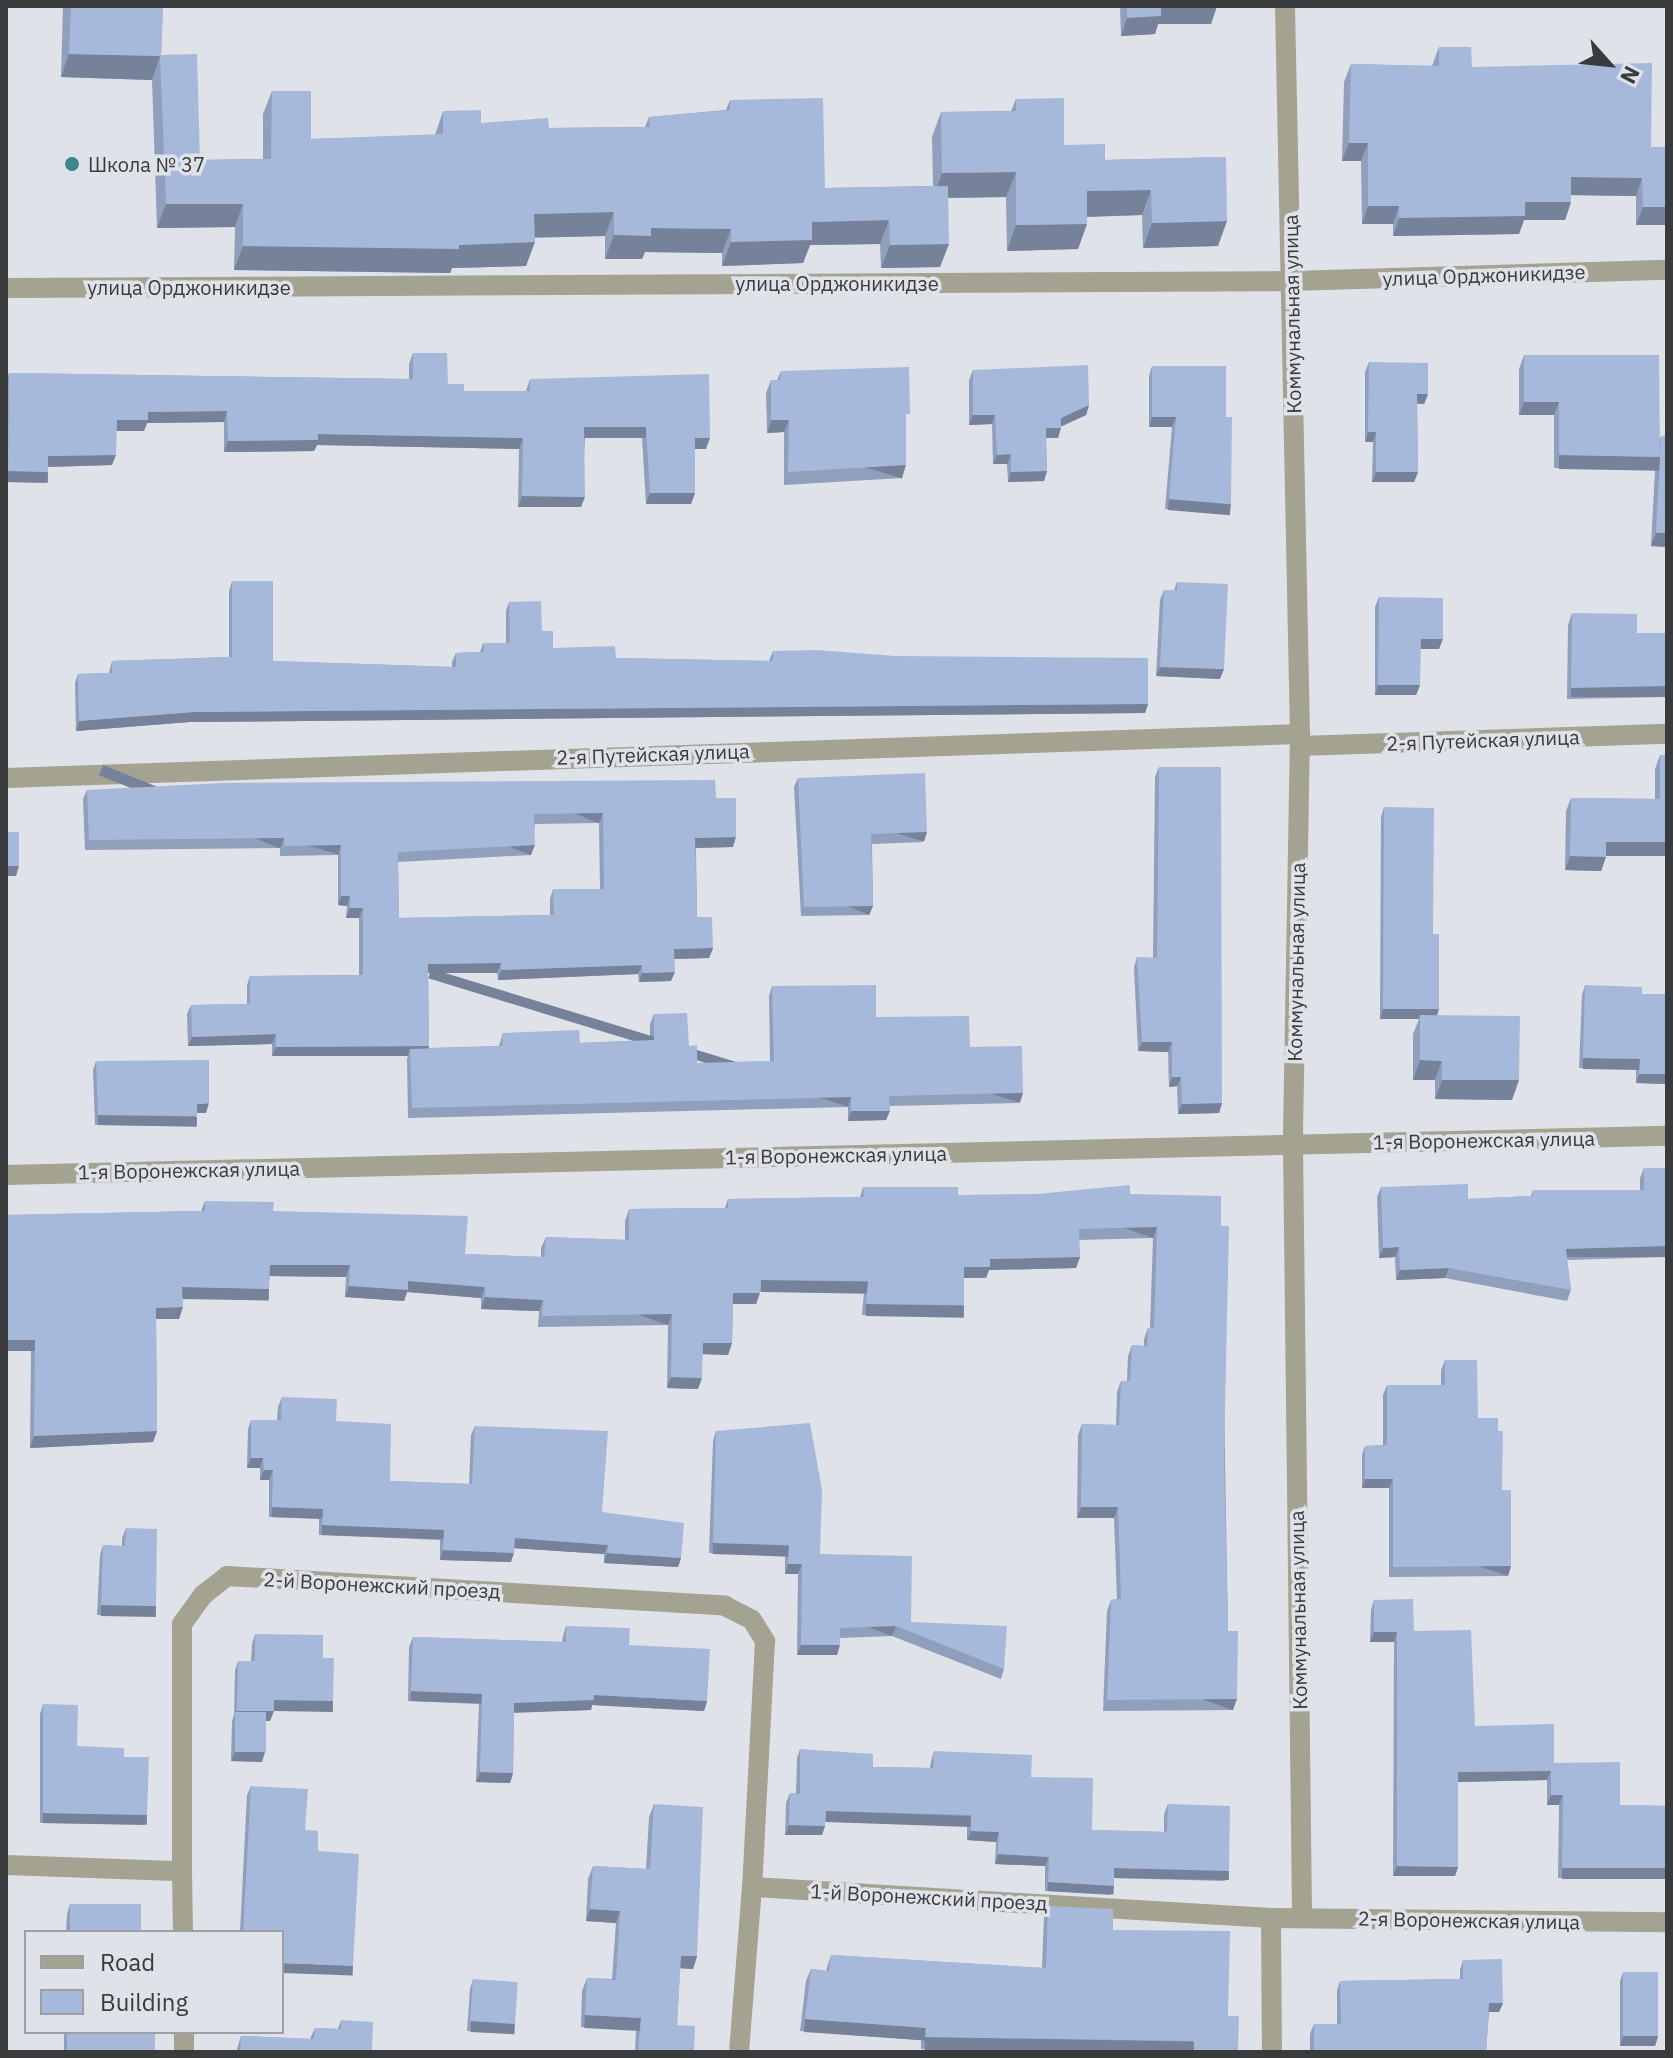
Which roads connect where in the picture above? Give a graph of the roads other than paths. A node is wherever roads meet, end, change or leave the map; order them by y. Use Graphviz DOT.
graph roads {
  1 [pos="1285,6"];
  2 [pos="1667,270"];
  3 [pos="1291,281"];
  4 [pos="6,288"];
  5 [pos="1667,734"];
  6 [pos="1300,740"];
  7 [pos="6,778"];
  8 [pos="1667,1136"];
  9 [pos="1293,1144"];
  10 [pos="6,1175"];
  11 [pos="6,1865"];
  12 [pos="182,1871"];
  13 [pos="752,1887"];
  14 [pos="1271,1918"];
  15 [pos="1302,1918"];
  16 [pos="1667,1922"];
  17 [pos="183,1930"];
  18 [pos="739,2052"];
  19 [pos="1272,2052"];
  1 -- 3 [label="street, Коммунальная улица"];
  2 -- 3 [label="street, улица Орджоникидзе"];
  3 -- 4 [label="street, улица Орджоникидзе"];
  3 -- 6 [label="street, Коммунальная улица"];
  5 -- 6 [label="street, 2-я Путейская улица"];
  6 -- 7 [label="street, 2-я Путейская улица"];
  6 -- 9 [label="street, Коммунальная улица"];
  8 -- 9 [label="street, 1-я Воронежская улица"];
  9 -- 10 [label="street, 1-я Воронежская улица"];
  9 -- 15 [label="street, Коммунальная улица"];
  11 -- 12 [label="street"];
  12 -- 13 [label="street, 2-й Воронежский проезд"];
  12 -- 17 [label="street"];
  13 -- 14 [label="street, 1-й Воронежский проезд"];
  13 -- 18 [label="street"];
  14 -- 15 [label="street, 2-я Воронежская улица"];
  14 -- 19 [label="street"];
  15 -- 16 [label="street, 2-я Воронежская улица"];
}
